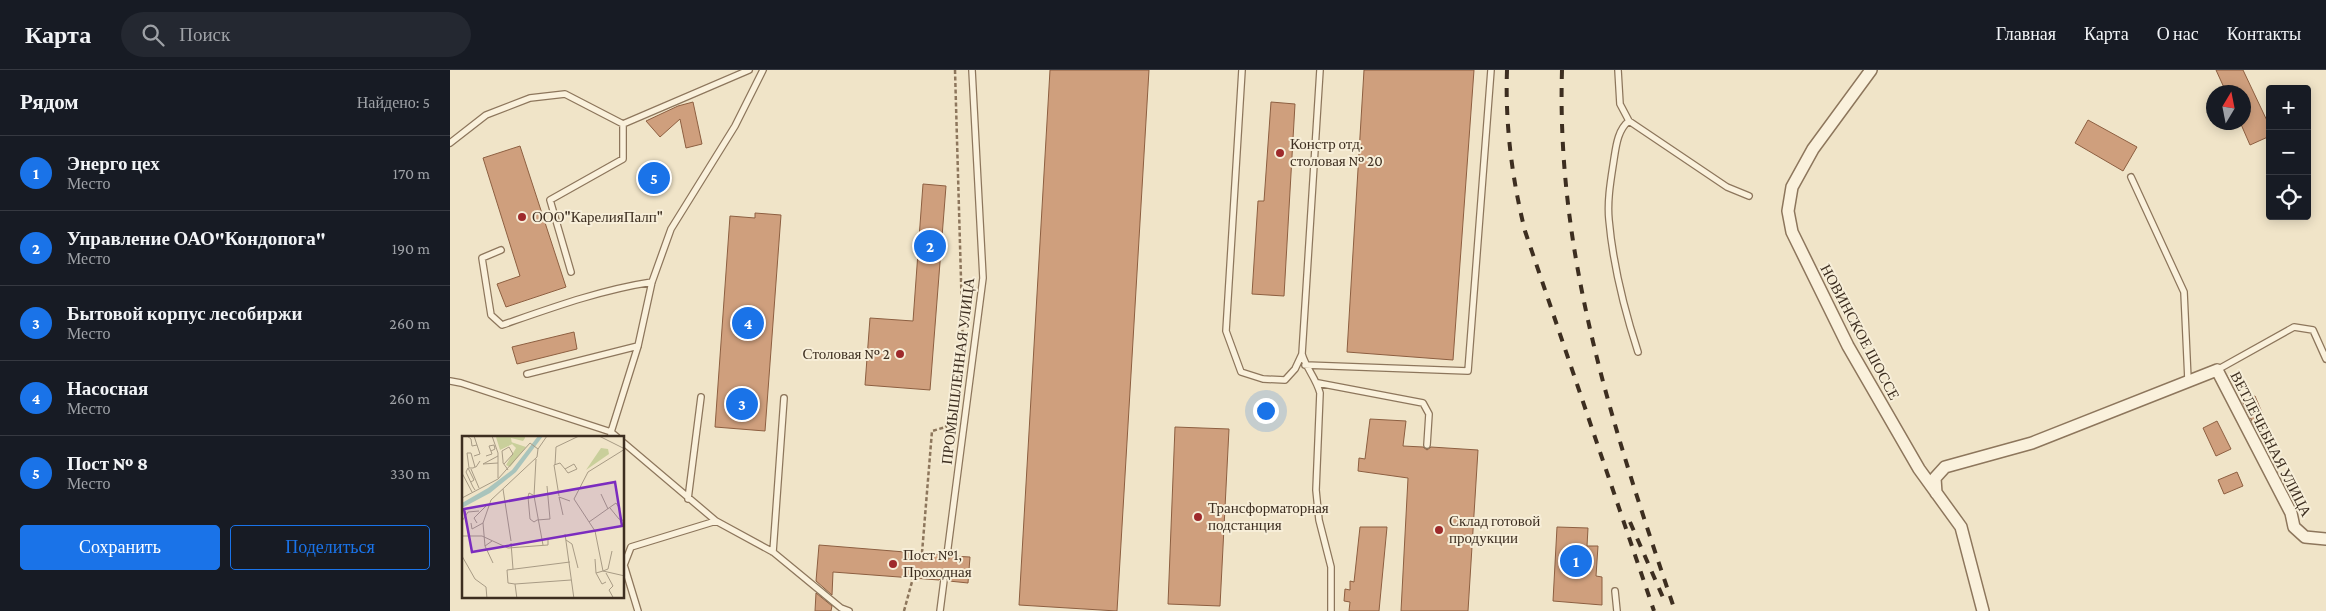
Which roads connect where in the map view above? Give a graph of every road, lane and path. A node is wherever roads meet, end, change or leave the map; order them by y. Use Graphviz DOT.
graph roads {
  1 [pos="749,70"];
  2 [pos="763,70"];
  3 [pos="954,70"];
  4 [pos="972,70"];
  5 [pos="1242,70"];
  6 [pos="1320,70"];
  7 [pos="1491,70"];
  8 [pos="1618,70"];
  9 [pos="1871,70"];
  10 [pos="1629,121"];
  11 [pos="624,124"];
  12 [pos="450,143"];
  13 [pos="2131,177"];
  14 [pos="1749,196"];
  15 [pos="501,250"];
  16 [pos="571,272"];
  17 [pos="652,282"];
  18 [pos="638,346"];
  19 [pos="1638,352"];
  20 [pos="1302,354"];
  21 [pos="964,355"];
  22 [pos="2326,358"];
  23 [pos="1305,365"];
  24 [pos="2217,370"];
  25 [pos="527,374"];
  26 [pos="2188,380"];
  27 [pos="450,381"];
  28 [pos="1318,383"];
  29 [pos="964,384"];
  30 [pos="701,397"];
  31 [pos="784,398"];
  32 [pos="611,435"];
  33 [pos="625,444"];
  34 [pos="1428,445"];
  35 [pos="1936,493"];
  36 [pos="688,498"];
  37 [pos="716,521"];
  38 [pos="2326,539"];
  39 [pos="773,552"];
  40 [pos="922,553"];
  41 [pos="947,555"];
  42 [pos="625,562"];
  43 [pos="625,568"];
  44 [pos="913,578"];
  45 [pos="944,580"];
  46 [pos="1615,591"];
  47 [pos="638,611"];
  48 [pos="849,611"];
  49 [pos="904,611"];
  50 [pos="940,611"];
  51 [pos="1331,611"];
  52 [pos="1617,611"];
  53 [pos="1983,611"];
  1 -- 11 [label="lane"];
  2 -- 17 [label="lane"];
  3 -- 21 [label="path"];
  4 -- 41 [label="lane, ПРОМЫШЛЕННАЯ УЛИЦА"];
  5 -- 20 [label="lane"];
  6 -- 20 [label="lane"];
  7 -- 23 [label="lane"];
  8 -- 10 [label="lane"];
  9 -- 35 [label="street, НОВИНСКОЕ ШОССЕ"];
  10 -- 14 [label="lane"];
  10 -- 19 [label="lane"];
  11 -- 12 [label="lane"];
  11 -- 16 [label="lane"];
  13 -- 26 [label="lane"];
  15 -- 17 [label="lane"];
  17 -- 18 [label="lane"];
  18 -- 25 [label="lane"];
  18 -- 32 [label="lane"];
  20 -- 23 [label="lane"];
  22 -- 24 [label="lane"];
  23 -- 28 [label="lane"];
  24 -- 26 [label="street"];
  24 -- 38 [label="street, ВЕТЛЕЧЕБНАЯ УЛИЦА"];
  26 -- 35 [label="street"];
  27 -- 32 [label="lane"];
  28 -- 34 [label="lane"];
  28 -- 51 [label="lane"];
  29 -- 40 [label="path"];
  30 -- 36 [label="lane"];
  31 -- 39 [label="lane"];
  33 -- 36 [label="lane"];
  35 -- 53 [label="street, НОВИНСКОЕ ШОССЕ"];
  36 -- 37 [label="lane"];
  37 -- 39 [label="lane"];
  37 -- 42 [label="lane"];
  39 -- 48 [label="lane"];
  43 -- 47 [label="lane"];
  44 -- 49 [label="path"];
  45 -- 50 [label="lane"];
  46 -- 52 [label="lane"];
}
